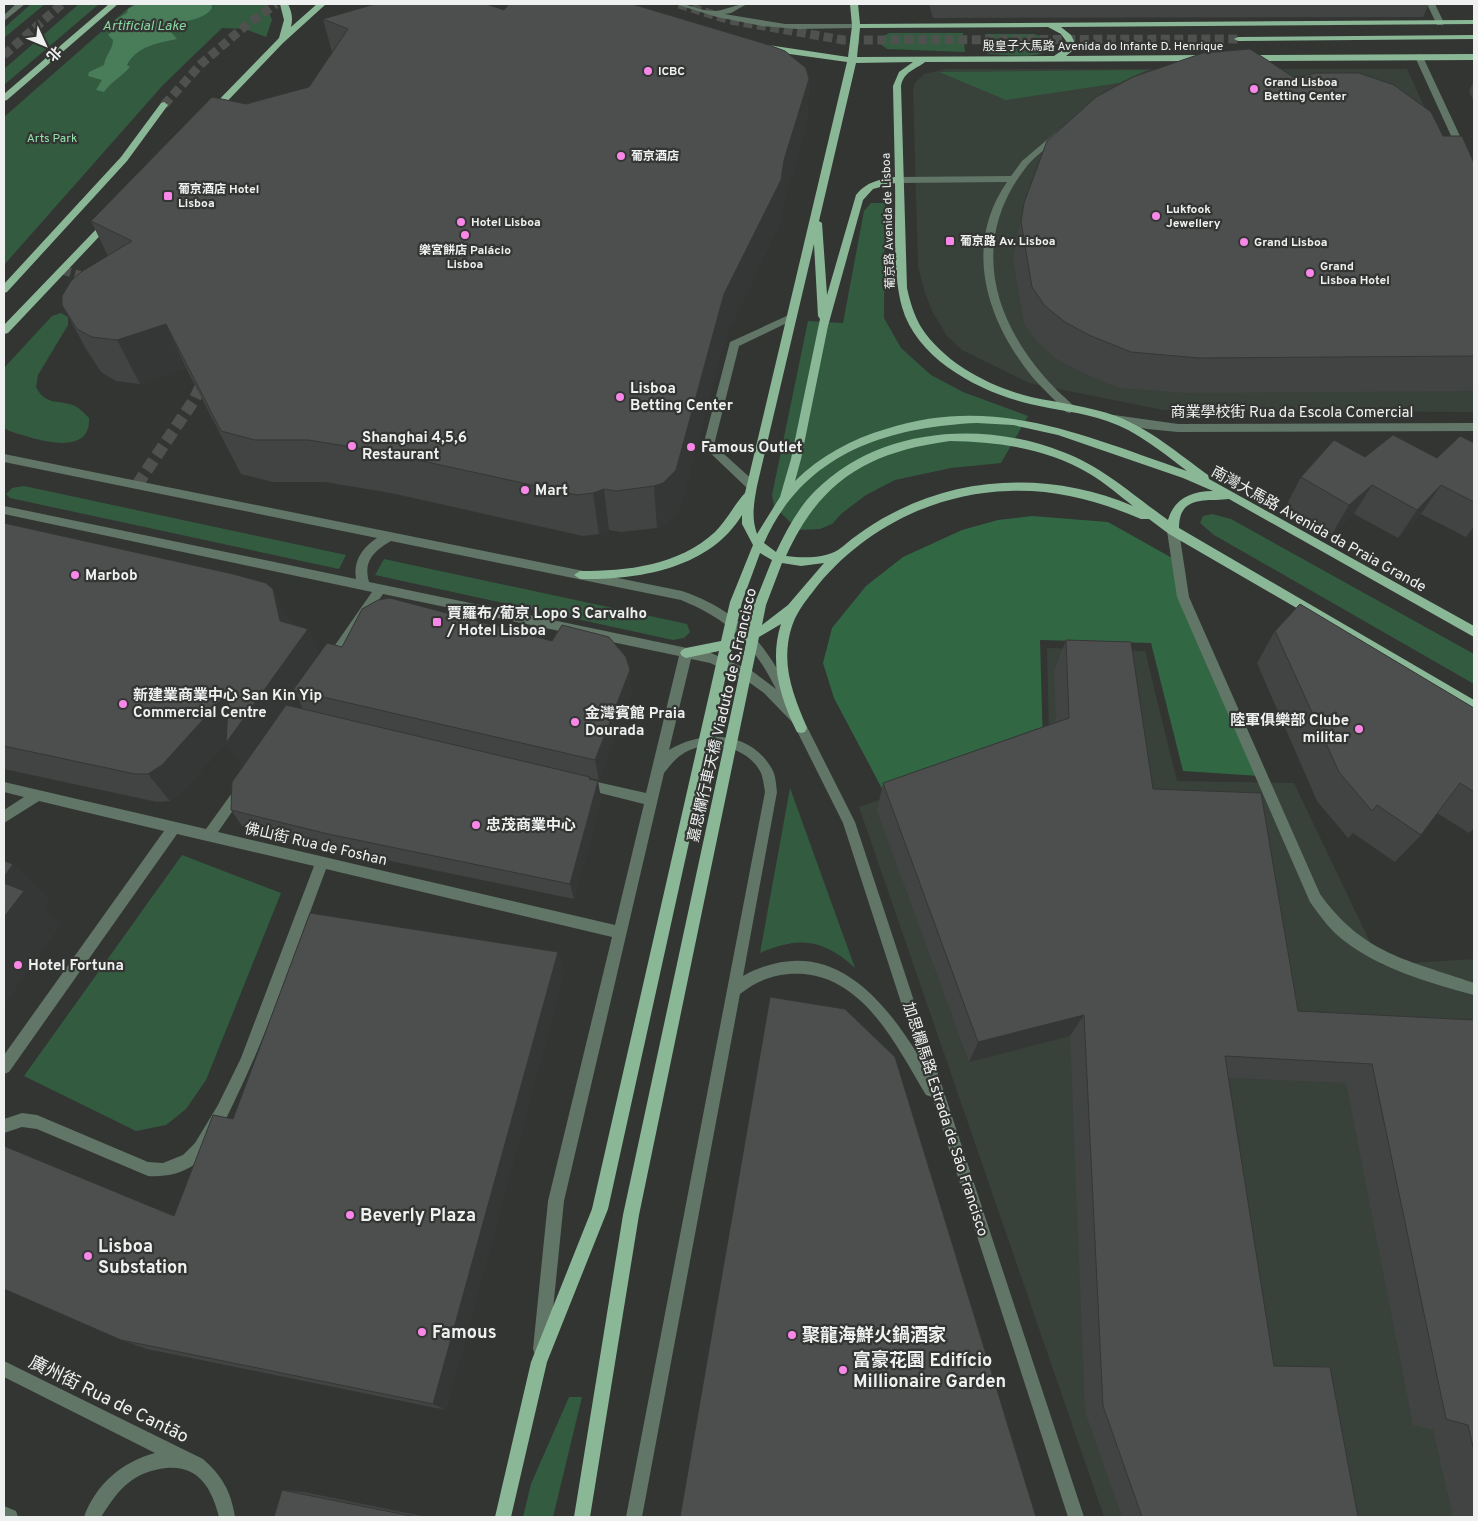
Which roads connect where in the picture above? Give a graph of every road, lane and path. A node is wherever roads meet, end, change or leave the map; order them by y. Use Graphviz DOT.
graph roads {
  1 [pos="21,4"];
  2 [pos="114,4"];
  3 [pos="284,4"];
  4 [pos="322,4"];
  5 [pos="679,4"];
  6 [pos="742,4"];
  7 [pos="854,4"];
  8 [pos="1431,4"];
  9 [pos="711,14"];
  10 [pos="4,19"];
  11 [pos="1474,22"];
  12 [pos="1440,23"];
  13 [pos="1048,25"];
  14 [pos="856,26"];
  15 [pos="1474,37"];
  16 [pos="1238,39"];
  17 [pos="280,41"];
  18 [pos="758,46"];
  19 [pos="1419,57"];
  20 [pos="1474,57"];
  21 [pos="1213,58"];
  22 [pos="1055,59"];
  23 [pos="852,60"];
  24 [pos="935,60"];
  25 [pos="1242,60"];
  26 [pos="4,98"];
  27 [pos="164,105"];
  28 [pos="204,121"];
  29 [pos="1071,125"];
  30 [pos="1474,175"];
  31 [pos="1011,179"];
  32 [pos="900,180"];
  33 [pos="817,210"];
  34 [pos="117,212"];
  35 [pos="4,290"];
  36 [pos="792,317"];
  37 [pos="823,326"];
  38 [pos="4,331"];
  39 [pos="1070,409"];
  40 [pos="1111,418"];
  41 [pos="1474,427"];
  42 [pos="1117,452"];
  43 [pos="4,458"];
  44 [pos="1215,486"];
  45 [pos="751,488"];
  46 [pos="784,499"];
  47 [pos="1240,500"];
  48 [pos="4,510"];
  49 [pos="1171,529"];
  50 [pos="390,536"];
  51 [pos="842,553"];
  52 [pos="580,575"];
  53 [pos="364,586"];
  54 [pos="380,589"];
  55 [pos="793,607"];
  56 [pos="1474,632"];
  57 [pos="750,636"];
  58 [pos="686,653"];
  59 [pos="325,669"];
  60 [pos="1474,706"];
  61 [pos="801,728"];
  62 [pos="658,771"];
  63 [pos="249,778"];
  64 [pos="574,782"];
  65 [pos="4,787"];
  66 [pos="38,795"];
  67 [pos="651,800"];
  68 [pos="4,817"];
  69 [pos="174,827"];
  70 [pos="209,835"];
  71 [pos="322,862"];
  72 [pos="620,933"];
  73 [pos="1474,989"];
  74 [pos="734,990"];
  75 [pos="4,1067"];
  76 [pos="942,1107"];
  77 [pos="4,1126"];
  78 [pos="539,1362"];
  79 [pos="4,1369"];
  80 [pos="197,1465"];
  81 [pos="4,1514"];
  82 [pos="10,1517"];
  83 [pos="92,1517"];
  84 [pos="228,1517"];
  85 [pos="503,1517"];
  86 [pos="582,1517"];
  87 [pos="634,1517"];
  88 [pos="1076,1517"];
  1 -- 10 [label="street"];
  2 -- 26 [label="main road"];
  3 -- 17 [label="main road"];
  4 -- 17 [label="main road"];
  5 -- 9 [label="street"];
  6 -- 9 [label="street"];
  7 -- 14 [label="main road"];
  8 -- 12 [label="street"];
  9 -- 14 [label="street"];
  11 -- 12 [label="main road, 殷皇子大馬路 Avenida do Infante D. Henrique"];
  12 -- 13 [label="main road, 殷皇子大馬路 Avenida do Infante D. Henrique"];
  13 -- 14 [label="main road, 殷皇子大馬路 Avenida do Infante D. Henrique"];
  13 -- 22 [label="main road"];
  14 -- 23 [label="main road"];
  15 -- 16 [label="main road"];
  17 -- 28 [label="main road"];
  18 -- 23 [label="main road, 殷皇子大馬路 Avenida do Infante D. Henrique"];
  19 -- 20 [label="main road, 殷皇子大馬路 Avenida do Infante D. Henrique"];
  19 -- 25 [label="main road, 殷皇子大馬路 Avenida do Infante D. Henrique"];
  19 -- 30 [label="street"];
  21 -- 22 [label="main road, 殷皇子大馬路 Avenida do Infante D. Henrique"];
  22 -- 24 [label="main road, 殷皇子大馬路 Avenida do Infante D. Henrique"];
  23 -- 24 [label="main road, 殷皇子大馬路 Avenida do Infante D. Henrique"];
  23 -- 33 [label="main road"];
  24 -- 32 [label="main road, 葡京路 Avenida de Lisboa"];
  27 -- 35 [label="main road"];
  29 -- 31 [label="street"];
  31 -- 32 [label="street"];
  31 -- 39 [label="street"];
  32 -- 37 [label="main road"];
  32 -- 39 [label="main road, 葡京路 Avenida de Lisboa"];
  33 -- 36 [label="main road"];
  33 -- 37 [label="main road"];
  34 -- 38 [label="main road"];
  36 -- 45 [label="main road"];
  36 -- 45 [label="street"];
  37 -- 46 [label="main road, 嘉思欄行車天橋 Viaduto de S.Francisco"];
  39 -- 40 [label="main road, 葡京路 Avenida de Lisboa"];
  40 -- 41 [label="street, 商業學校街 Rua da Escola Comercial"];
  40 -- 44 [label="main road, 葡京路 Avenida de Lisboa"];
  42 -- 44 [label="main road, 南灣大馬路 Avenida da Praia Grande"];
  42 -- 46 [label="main road, 嘉思欄行車天橋 Viaduto de S.Francisco"];
  43 -- 50 [label="street"];
  44 -- 47 [label="main road, 南灣大馬路 Avenida da Praia Grande"];
  45 -- 51 [label="main road"];
  45 -- 52 [label="main road"];
  46 -- 78 [label="main road, 嘉思欄行車天橋 Viaduto de S.Francisco"];
  47 -- 49 [label="main road"];
  47 -- 56 [label="main road, 南灣大馬路 Avenida da Praia Grande"];
  48 -- 53 [label="street"];
  49 -- 51 [label="main road"];
  49 -- 60 [label="main road"];
  49 -- 73 [label="street"];
  49 -- 86 [label="main road, 嘉思欄行車天橋 Viaduto de S.Francisco"];
  50 -- 52 [label="street"];
  50 -- 53 [label="street"];
  51 -- 55 [label="main road"];
  52 -- 57 [label="street"];
  53 -- 54 [label="street"];
  54 -- 58 [label="street"];
  54 -- 59 [label="street"];
  55 -- 57 [label="main road"];
  55 -- 61 [label="main road"];
  57 -- 58 [label="main road"];
  57 -- 61 [label="street"];
  58 -- 61 [label="street"];
  58 -- 62 [label="street"];
  61 -- 76 [label="street, 加思欄馬路 Estrada de São Francisco"];
  62 -- 67 [label="street"];
  62 -- 74 [label="street"];
  63 -- 70 [label="street"];
  64 -- 67 [label="street"];
  65 -- 66 [label="street, 佛山街 Rua de Foshan"];
  66 -- 68 [label="street"];
  66 -- 69 [label="street, 佛山街 Rua de Foshan"];
  67 -- 72 [label="street"];
  69 -- 70 [label="street, 佛山街 Rua de Foshan"];
  69 -- 75 [label="street"];
  70 -- 71 [label="street, 佛山街 Rua de Foshan"];
  71 -- 72 [label="street, 佛山街 Rua de Foshan"];
  71 -- 77 [label="street"];
  72 -- 78 [label="street"];
  74 -- 76 [label="street"];
  74 -- 87 [label="street"];
  76 -- 88 [label="street, 加思欄馬路 Estrada de São Francisco"];
  78 -- 85 [label="main road, 嘉思欄行車天橋 Viaduto de S.Francisco"];
  79 -- 80 [label="street, 廣州街 Rua de Cantão"];
  80 -- 83 [label="street"];
  80 -- 84 [label="street"];
  81 -- 82 [label="street"];
}
